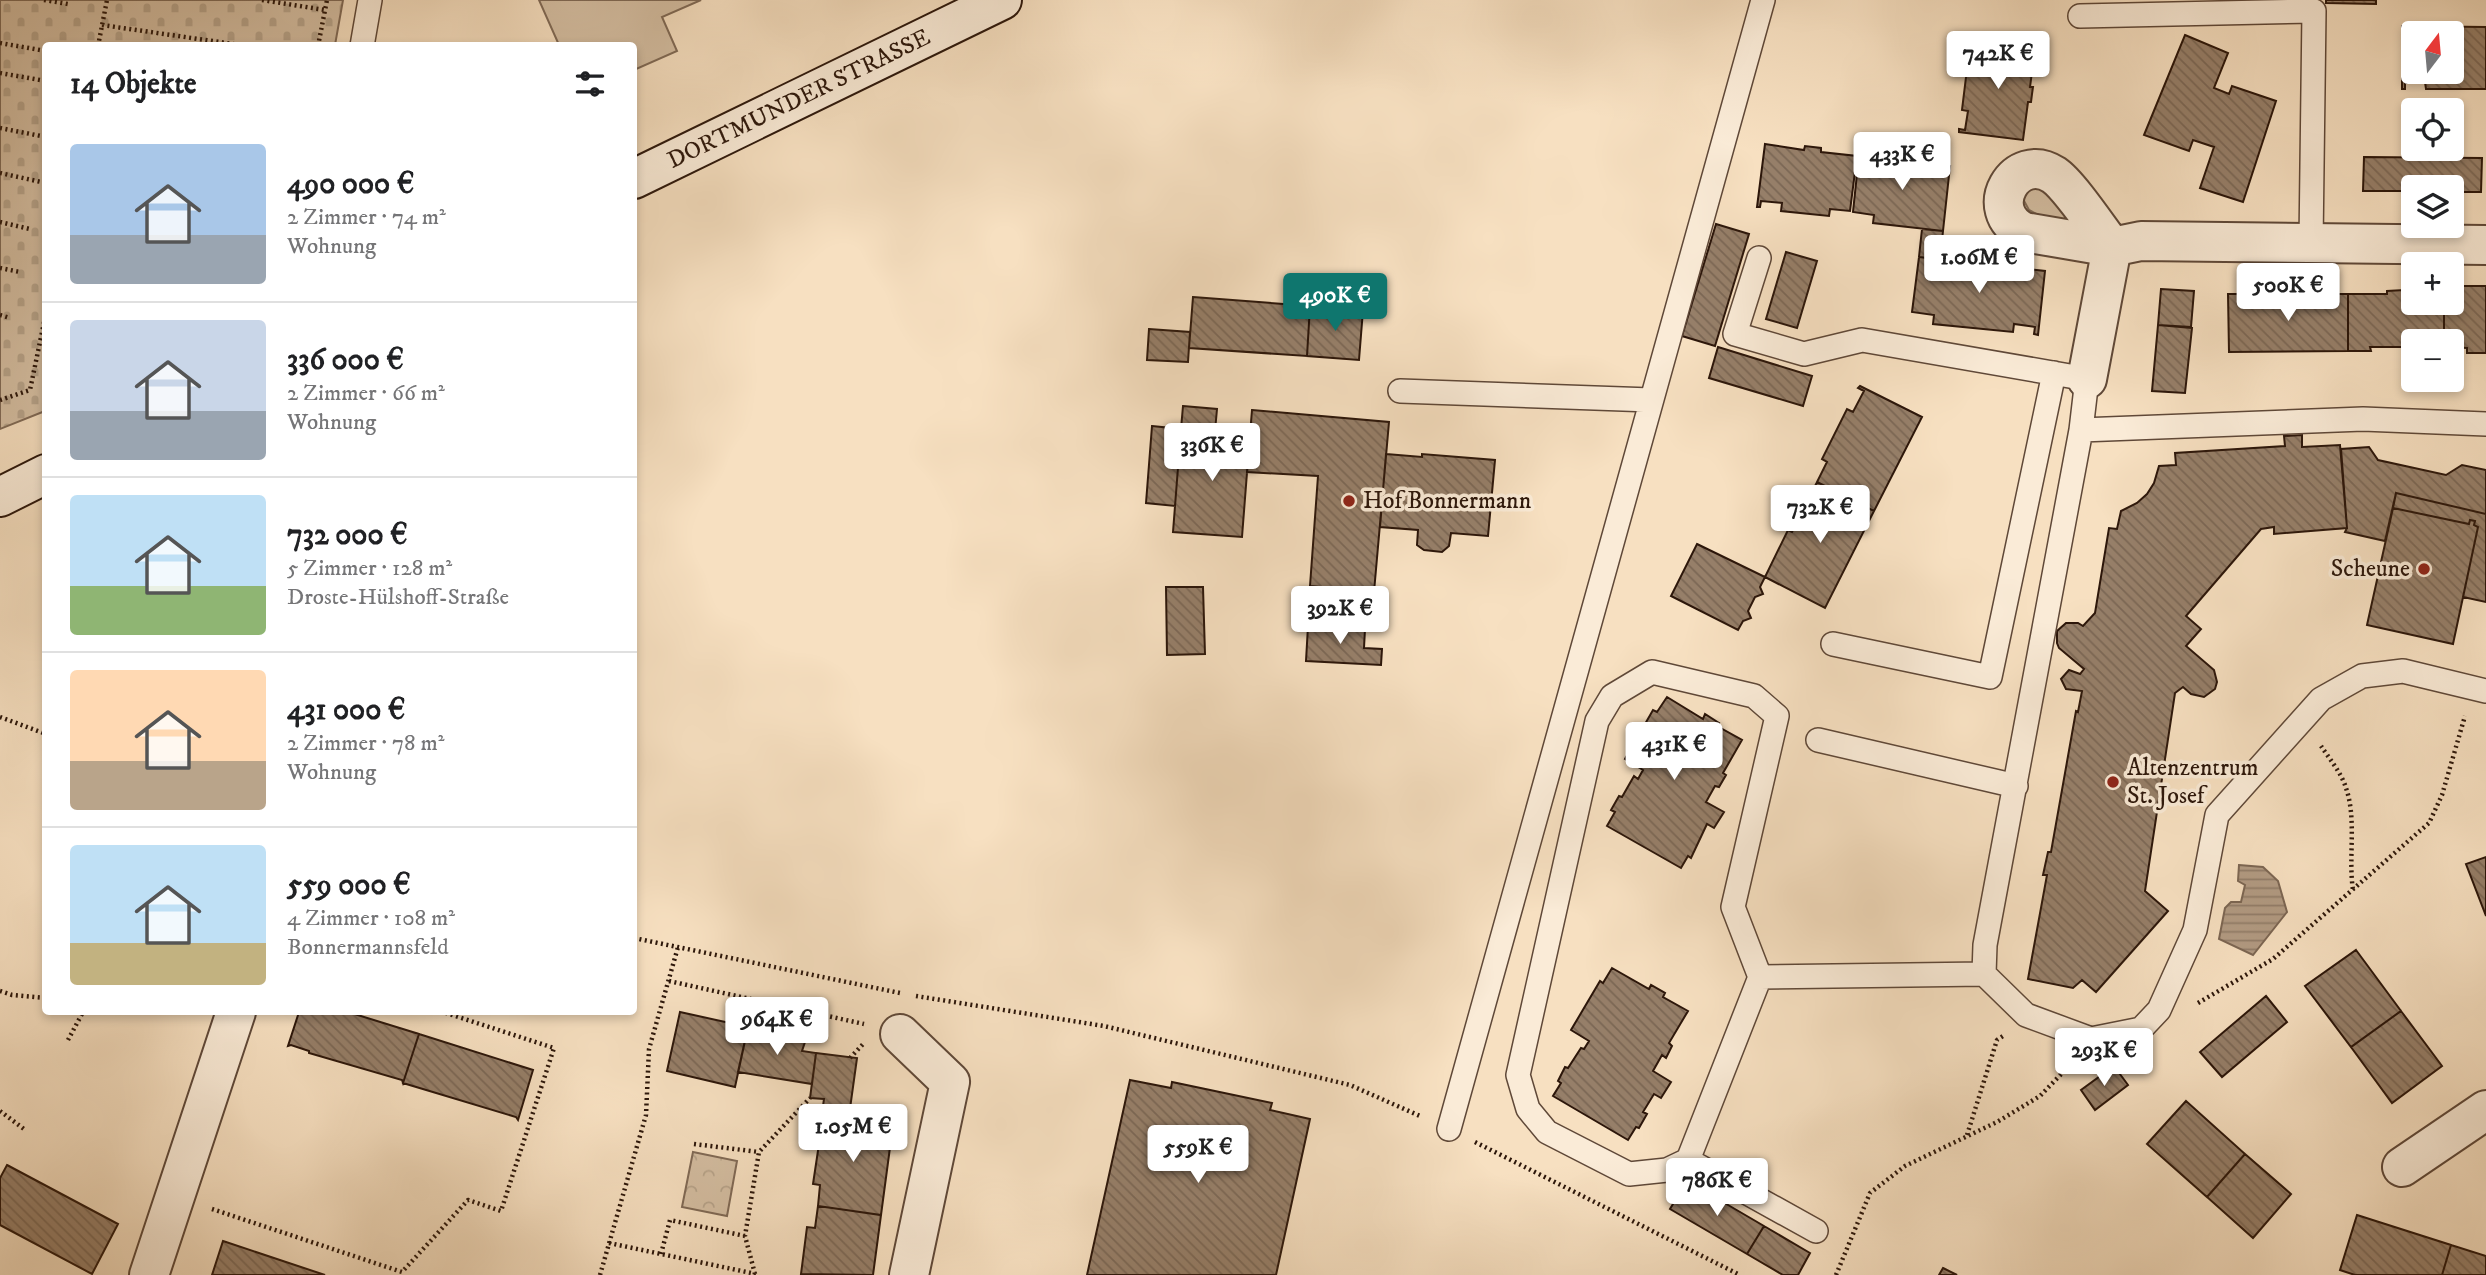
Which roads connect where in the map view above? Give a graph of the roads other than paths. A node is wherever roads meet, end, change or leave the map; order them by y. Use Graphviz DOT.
graph roads {
  1 [pos="370,0"];
  2 [pos="1002,0"];
  3 [pos="1763,0"];
  4 [pos="2080,16"];
  5 [pos="363,42"];
  6 [pos="637,178"];
  7 [pos="2311,243"];
  8 [pos="2486,245"];
  9 [pos="1759,258"];
  10 [pos="2071,376"];
  11 [pos="1400,391"];
  12 [pos="1651,400"];
  13 [pos="2486,424"];
  14 [pos="2081,430"];
  15 [pos="42,476"];
  16 [pos="0,498"];
  17 [pos="1833,644"];
  18 [pos="2480,690"];
  19 [pos="1818,740"];
  20 [pos="2016,786"];
  21 [pos="1984,974"];
  22 [pos="1760,977"];
  23 [pos="235,1015"];
  24 [pos="900,1034"];
  25 [pos="2486,1110"];
  26 [pos="1449,1129"];
  27 [pos="1688,1160"];
  28 [pos="2402,1167"];
  29 [pos="1816,1231"];
  30 [pos="149,1275"];
  31 [pos="909,1275"];
  1 -- 5 [label="lane"];
  2 -- 6 [label="street, DORTMUNDER STRASSE"];
  3 -- 12 [label="lane"];
  4 -- 7 [label="lane"];
  7 -- 8 [label="street"];
  7 -- 10 [label="street"];
  9 -- 10 [label="lane"];
  10 -- 14 [label="lane"];
  10 -- 17 [label="lane"];
  11 -- 12 [label="lane"];
  12 -- 26 [label="lane"];
  13 -- 14 [label="lane"];
  14 -- 20 [label="lane"];
  15 -- 16 [label="street"];
  18 -- 21 [label="lane"];
  19 -- 20 [label="lane"];
  20 -- 21 [label="lane"];
  21 -- 22 [label="lane"];
  22 -- 27 [label="lane"];
  22 -- 27 [label="lane"];
  23 -- 30 [label="street"];
  24 -- 31 [label="street"];
  25 -- 28 [label="street"];
  27 -- 29 [label="lane"];
}
